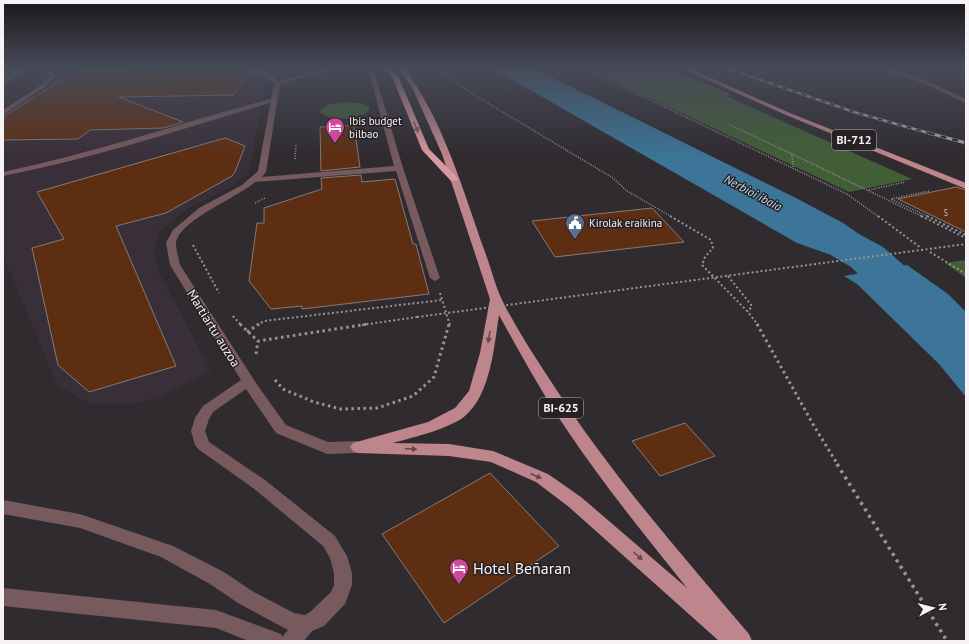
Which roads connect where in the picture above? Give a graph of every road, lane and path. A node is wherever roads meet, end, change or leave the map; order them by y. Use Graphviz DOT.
graph roads {
  1 [pos="25,98"];
  2 [pos="379,98"];
  3 [pos="404,98"];
  4 [pos="420,98"];
  5 [pos="479,98"];
  6 [pos="647,98"];
  7 [pos="752,98"];
  8 [pos="274,100"];
  9 [pos="3,113"];
  10 [pos="730,125"];
  11 [pos="296,144"];
  12 [pos="792,154"];
  13 [pos="793,167"];
  14 [pos="399,168"];
  15 [pos="3,174"];
  16 [pos="939,175"];
  17 [pos="285,178"];
  18 [pos="454,179"];
  19 [pos="253,180"];
  20 [pos="963,185"];
  21 [pos="868,190"];
  22 [pos="250,205"];
  23 [pos="966,236"];
  24 [pos="191,243"];
  25 [pos="966,244"];
  26 [pos="921,248"];
  27 [pos="930,252"];
  28 [pos="966,274"];
  29 [pos="728,276"];
  30 [pos="435,278"];
  31 [pos="220,295"];
  32 [pos="496,299"];
  33 [pos="442,300"];
  34 [pos="748,312"];
  35 [pos="232,314"];
  36 [pos="247,332"];
  37 [pos="258,340"];
  38 [pos="259,358"];
  39 [pos="274,379"];
  40 [pos="248,382"];
  41 [pos="358,447"];
  42 [pos="3,507"];
  43 [pos="3,598"];
  44 [pos="305,624"];
  45 [pos="274,641"];
  46 [pos="291,641"];
  47 [pos="734,641"];
  48 [pos="742,641"];
  49 [pos="947,641"];
  1 -- 9 [label="street"];
  2 -- 14 [label="street"];
  3 -- 18 [label="highway, one-way"];
  4 -- 18 [label="main road, BI-625"];
  5 -- 34 [label="path"];
  6 -- 13 [label="path"];
  7 -- 16 [label="main road, BI-712"];
  8 -- 15 [label="street"];
  8 -- 19 [label="street, Martiartu auzoa"];
  10 -- 12 [label="path"];
  11 -- 17 [label="path"];
  12 -- 13 [label="path"];
  12 -- 21 [label="path"];
  13 -- 26 [label="path"];
  14 -- 17 [label="street"];
  14 -- 30 [label="street"];
  16 -- 20 [label="main road, BI-712"];
  16 -- 21 [label="path"];
  17 -- 19 [label="street"];
  17 -- 22 [label="path"];
  18 -- 32 [label="main road, BI-625"];
  19 -- 40 [label="street, Martiartu auzoa"];
  20 -- 23 [label="path"];
  21 -- 23 [label="path"];
  24 -- 31 [label="path"];
  25 -- 29 [label="path, bridge"];
  27 -- 28 [label="path"];
  29 -- 34 [label="path"];
  29 -- 37 [label="path, bridge"];
  30 -- 33 [label="path"];
  32 -- 41 [label="main road, one-way"];
  32 -- 48 [label="main road, BI-625"];
  33 -- 36 [label="path"];
  33 -- 39 [label="path"];
  34 -- 49 [label="path"];
  35 -- 36 [label="path"];
  36 -- 37 [label="path"];
  37 -- 38 [label="path"];
  40 -- 41 [label="street, Martiartu auzoa"];
  40 -- 44 [label="street"];
  41 -- 47 [label="main road, one-way"];
  42 -- 44 [label="street"];
  43 -- 45 [label="street"];
  44 -- 46 [label="street"];
}
